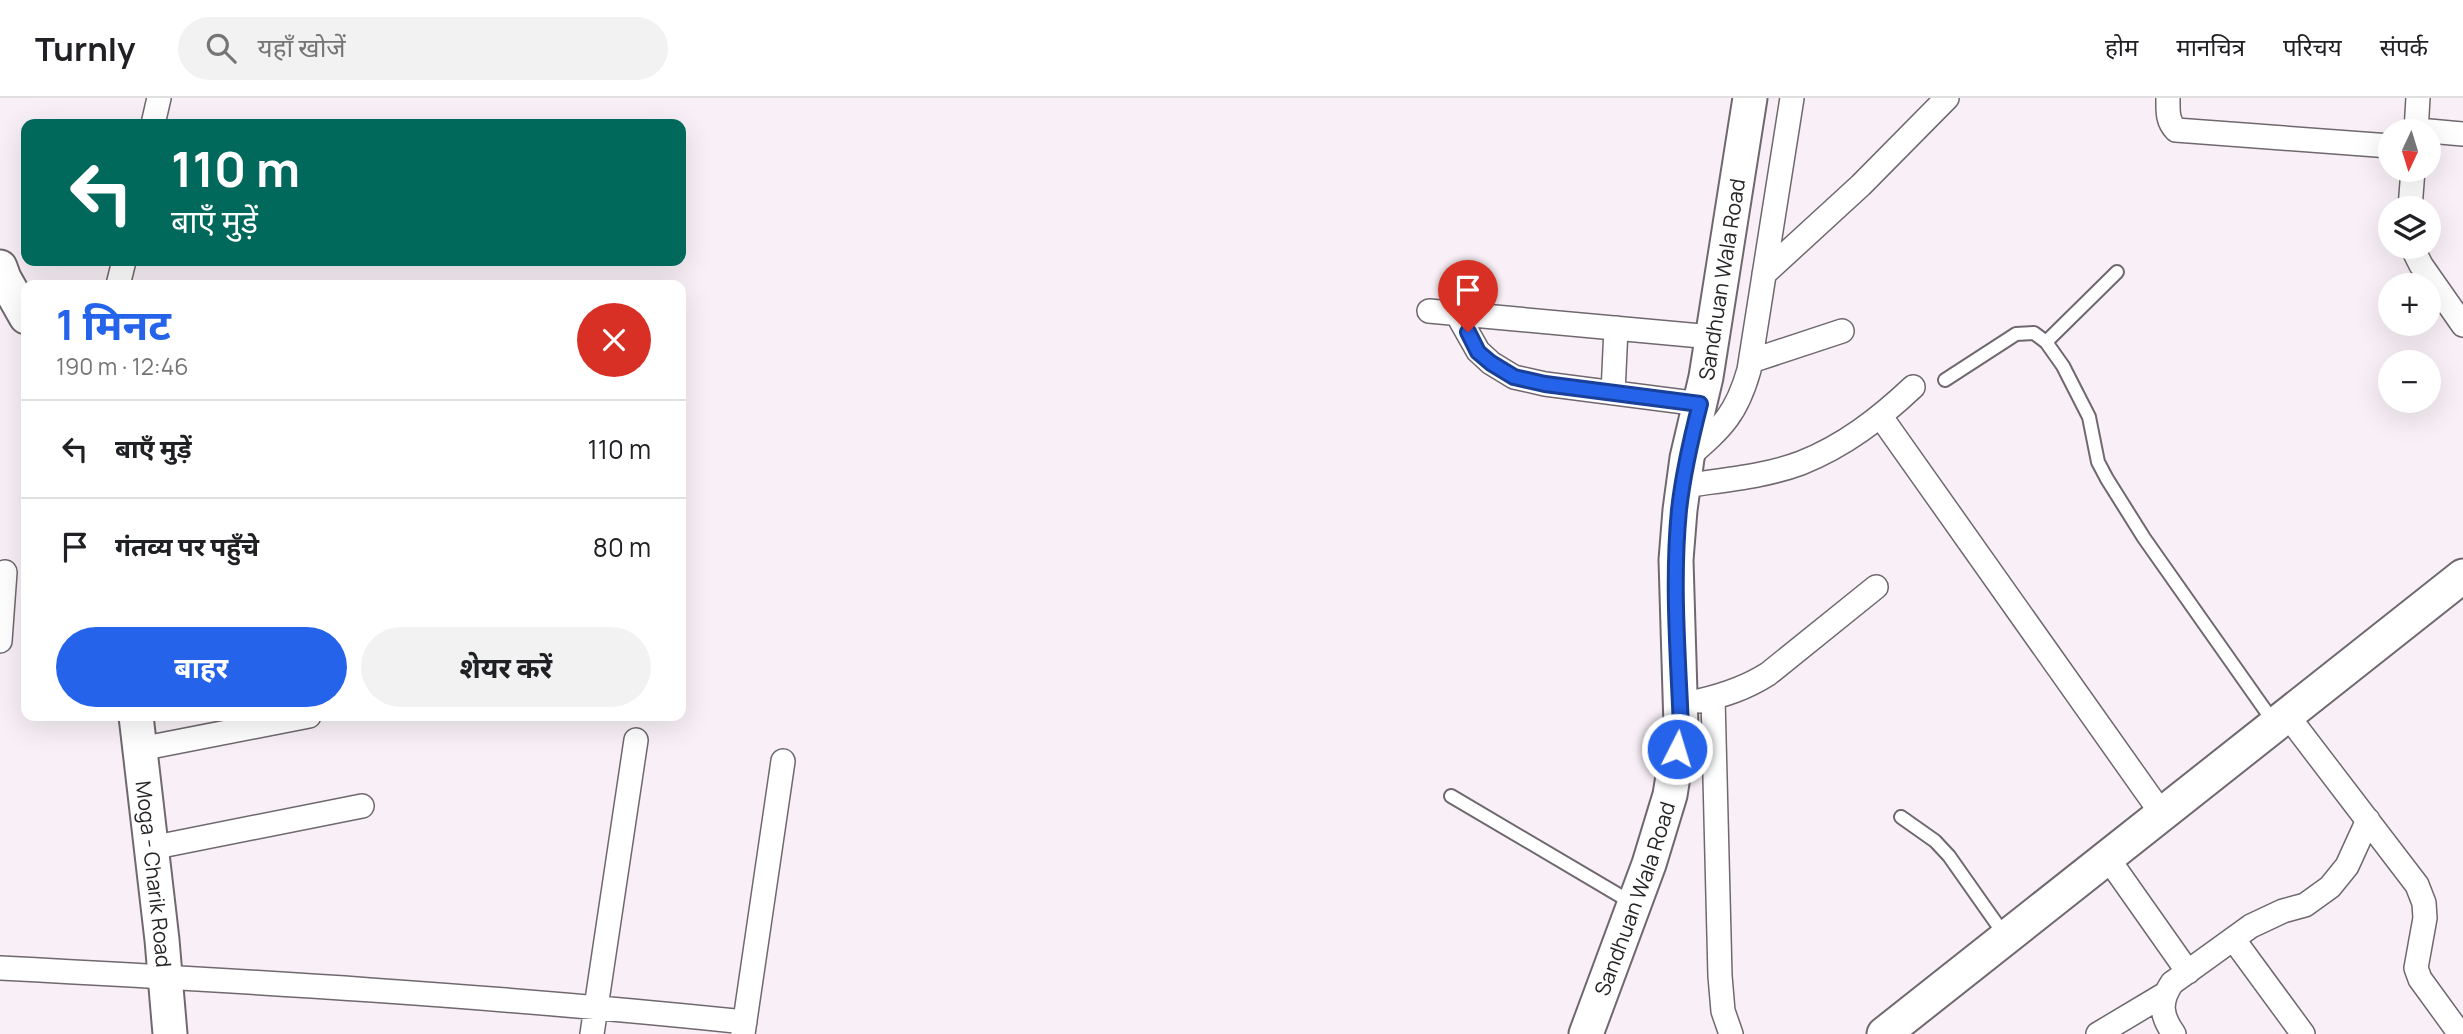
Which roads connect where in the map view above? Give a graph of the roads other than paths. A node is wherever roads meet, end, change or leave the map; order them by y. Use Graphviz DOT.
graph roads {
  1 [pos="159,98"];
  2 [pos="1750,98"];
  3 [pos="1792,98"];
  4 [pos="1947,98"];
  5 [pos="2168,98"];
  6 [pos="2418,98"];
  7 [pos="154,119"];
  8 [pos="2417,119"];
  9 [pos="2441,132"];
  10 [pos="2463,134"];
  11 [pos="2378,145"];
  12 [pos="2418,259"];
  13 [pos="0,267"];
  14 [pos="2117,272"];
  15 [pos="1764,274"];
  16 [pos="21,308"];
  17 [pos="1429,311"];
  18 [pos="1457,314"];
  19 [pos="2463,326"];
  20 [pos="1616,328"];
  21 [pos="1842,331"];
  22 [pos="1712,337"];
  23 [pos="2046,342"];
  24 [pos="1751,361"];
  25 [pos="1945,380"];
  26 [pos="1913,387"];
  27 [pos="1613,393"];
  28 [pos="1700,404"];
  29 [pos="1881,416"];
  30 [pos="1685,472"];
  31 [pos="10,571"];
  32 [pos="2463,576"];
  33 [pos="1876,587"];
  34 [pos="0,641"];
  35 [pos="1713,698"];
  36 [pos="1680,706"];
  37 [pos="2281,719"];
  38 [pos="137,721"];
  39 [pos="283,721"];
  40 [pos="636,740"];
  41 [pos="140,749"];
  42 [pos="783,761"];
  43 [pos="1451,796"];
  44 [pos="362,806"];
  45 [pos="2162,814"];
  46 [pos="1901,817"];
  47 [pos="2368,820"];
  48 [pos="151,848"];
  49 [pos="2107,857"];
  50 [pos="1634,904"];
  51 [pos="2006,937"];
  52 [pos="2234,940"];
  53 [pos="0,968"];
  54 [pos="2188,972"];
  55 [pos="166,977"];
  56 [pos="2165,994"];
  57 [pos="597,1006"];
  58 [pos="744,1028"];
  59 [pos="170,1034"];
  60 [pos="593,1034"];
  61 [pos="1586,1034"];
  62 [pos="1731,1034"];
  63 [pos="1884,1034"];
  64 [pos="2098,1034"];
  65 [pos="2174,1034"];
  66 [pos="2303,1034"];
  67 [pos="2460,1034"];
  1 -- 7 [label="street"];
  2 -- 22 [label="street, Sandhuan Wala Road"];
  3 -- 15 [label="street"];
  4 -- 15 [label="street"];
  5 -- 11 [label="street"];
  6 -- 8 [label="street"];
  9 -- 10 [label="street"];
  12 -- 19 [label="street"];
  13 -- 16 [label="street"];
  14 -- 23 [label="lane"];
  15 -- 24 [label="street"];
  17 -- 18 [label="street"];
  18 -- 20 [label="street"];
  18 -- 27 [label="street"];
  20 -- 22 [label="street"];
  20 -- 27 [label="street"];
  21 -- 24 [label="street"];
  22 -- 28 [label="street, Sandhuan Wala Road"];
  23 -- 25 [label="lane"];
  23 -- 37 [label="lane"];
  24 -- 30 [label="street"];
  26 -- 29 [label="street"];
  27 -- 28 [label="street"];
  28 -- 30 [label="street, Sandhuan Wala Road"];
  29 -- 30 [label="street"];
  29 -- 45 [label="street"];
  30 -- 36 [label="street, Sandhuan Wala Road"];
  31 -- 34 [label="street"];
  32 -- 37 [label="street"];
  33 -- 35 [label="street"];
  35 -- 36 [label="street"];
  35 -- 62 [label="street"];
  36 -- 50 [label="street, Sandhuan Wala Road"];
  37 -- 45 [label="street"];
  37 -- 47 [label="street"];
  38 -- 41 [label="street, Moga - Charik Road"];
  39 -- 41 [label="street"];
  40 -- 57 [label="street"];
  41 -- 48 [label="street, Moga - Charik Road"];
  42 -- 58 [label="street"];
  43 -- 50 [label="lane"];
  44 -- 48 [label="street"];
  45 -- 49 [label="street"];
  46 -- 51 [label="lane"];
  47 -- 52 [label="street"];
  47 -- 67 [label="street"];
  48 -- 55 [label="street, Moga - Charik Road"];
  49 -- 51 [label="street"];
  49 -- 54 [label="street"];
  50 -- 61 [label="street, Sandhuan Wala Road"];
  51 -- 63 [label="street"];
  52 -- 54 [label="street"];
  52 -- 66 [label="street"];
  53 -- 55 [label="street"];
  54 -- 56 [label="street"];
  55 -- 57 [label="street"];
  55 -- 59 [label="street, Moga - Charik Road"];
  56 -- 64 [label="street"];
  56 -- 65 [label="street"];
  57 -- 58 [label="street"];
  57 -- 60 [label="street"];
}
